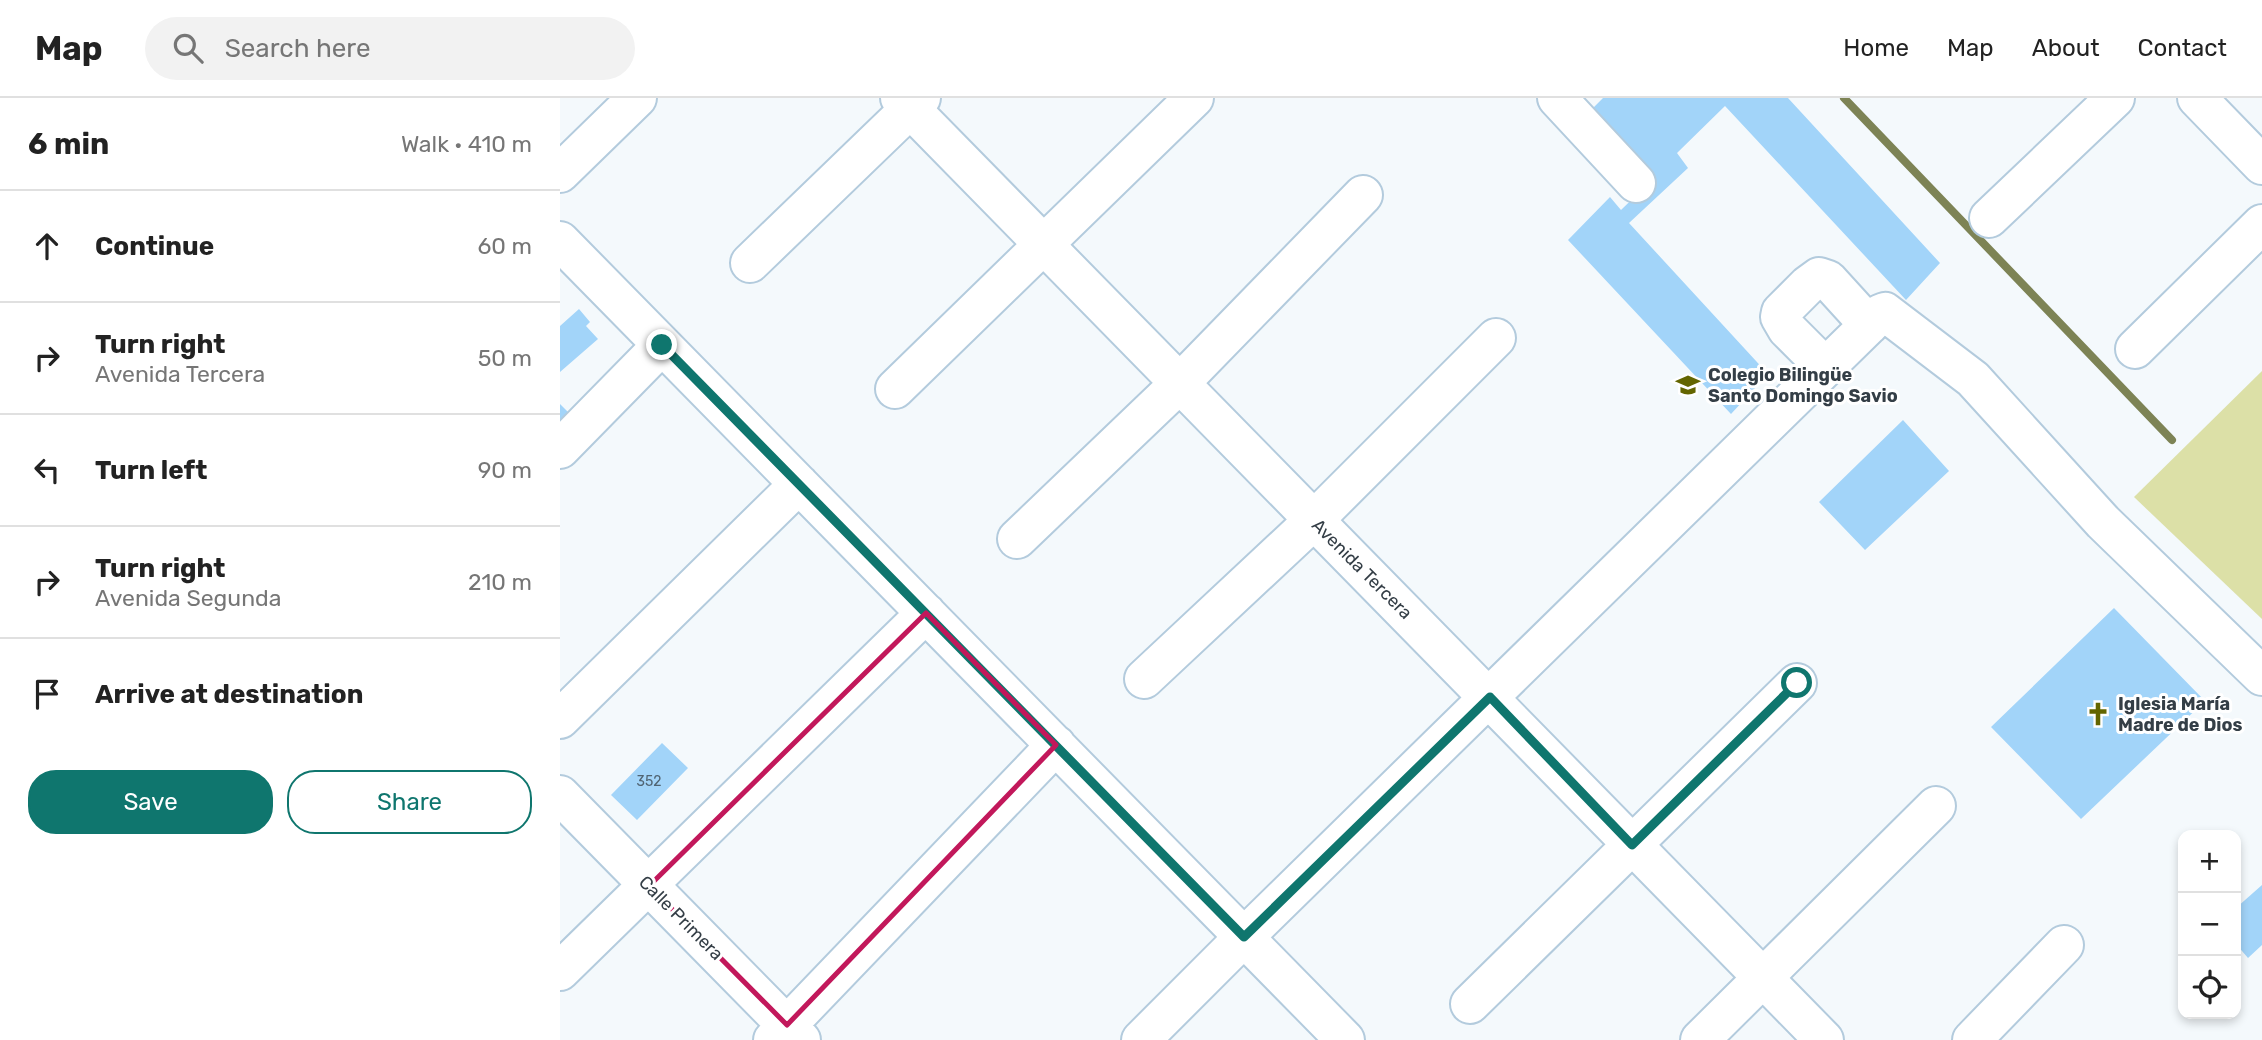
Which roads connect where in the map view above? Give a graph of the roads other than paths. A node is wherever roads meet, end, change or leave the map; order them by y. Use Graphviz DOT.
graph roads {
  1 [pos="637,98"];
  2 [pos="1194,98"];
  3 [pos="1557,98"];
  4 [pos="2115,98"];
  5 [pos="2197,98"];
  6 [pos="910,101"];
  7 [pos="2262,165"];
  8 [pos="560,173"];
  9 [pos="1636,183"];
  10 [pos="1363,195"];
  11 [pos="1989,218"];
  12 [pos="2262,224"];
  13 [pos="560,241"];
  14 [pos="1042,245"];
  15 [pos="750,263"];
  16 [pos="1869,325"];
  17 [pos="1496,338"];
  18 [pos="662,345"];
  19 [pos="2135,349"];
  20 [pos="1825,367"];
  21 [pos="1179,384"];
  22 [pos="895,389"];
  23 [pos="560,449"];
  24 [pos="799,484"];
  25 [pos="1314,520"];
  26 [pos="1017,539"];
  27 [pos="926,613"];
  28 [pos="2262,676"];
  29 [pos="1144,680"];
  30 [pos="1797,683"];
  31 [pos="1490,697"];
  32 [pos="560,719"];
  33 [pos="1056,745"];
  34 [pos="560,795"];
  35 [pos="1936,806"];
  36 [pos="1632,845"];
  37 [pos="649,886"];
  38 [pos="1244,937"];
  39 [pos="2064,945"];
  40 [pos="560,971"];
  41 [pos="1764,976"];
  42 [pos="1470,1004"];
  43 [pos="787,1035"];
  44 [pos="1141,1040"];
  45 [pos="1345,1040"];
  46 [pos="1700,1040"];
  47 [pos="1824,1040"];
  48 [pos="1972,1040"];
  1 -- 8 [label="street"];
  2 -- 14 [label="street"];
  3 -- 9 [label="street"];
  4 -- 11 [label="street"];
  5 -- 7 [label="street"];
  6 -- 14 [label="street, Avenida Tercera"];
  6 -- 15 [label="street"];
  10 -- 21 [label="street"];
  12 -- 19 [label="street"];
  13 -- 18 [label="street"];
  14 -- 21 [label="street, Avenida Tercera"];
  14 -- 22 [label="street"];
  16 -- 20 [label="street"];
  16 -- 20 [label="street"];
  16 -- 28 [label="street"];
  17 -- 25 [label="street"];
  18 -- 23 [label="street"];
  18 -- 24 [label="street"];
  20 -- 31 [label="street"];
  21 -- 25 [label="street, Avenida Tercera"];
  21 -- 26 [label="street"];
  24 -- 27 [label="street"];
  24 -- 32 [label="street"];
  25 -- 29 [label="street"];
  25 -- 31 [label="street, Avenida Tercera"];
  27 -- 33 [label="street"];
  27 -- 37 [label="street"];
  30 -- 36 [label="street"];
  31 -- 36 [label="street, Avenida Tercera"];
  31 -- 38 [label="street"];
  33 -- 38 [label="street"];
  33 -- 43 [label="street"];
  34 -- 37 [label="street, Calle Primera"];
  35 -- 41 [label="street"];
  36 -- 41 [label="street, Avenida Tercera"];
  36 -- 42 [label="street"];
  37 -- 40 [label="street"];
  37 -- 43 [label="street, Calle Primera"];
  38 -- 44 [label="street"];
  38 -- 45 [label="street"];
  39 -- 48 [label="street"];
  41 -- 46 [label="street"];
  41 -- 47 [label="street, Avenida Tercera"];
}
